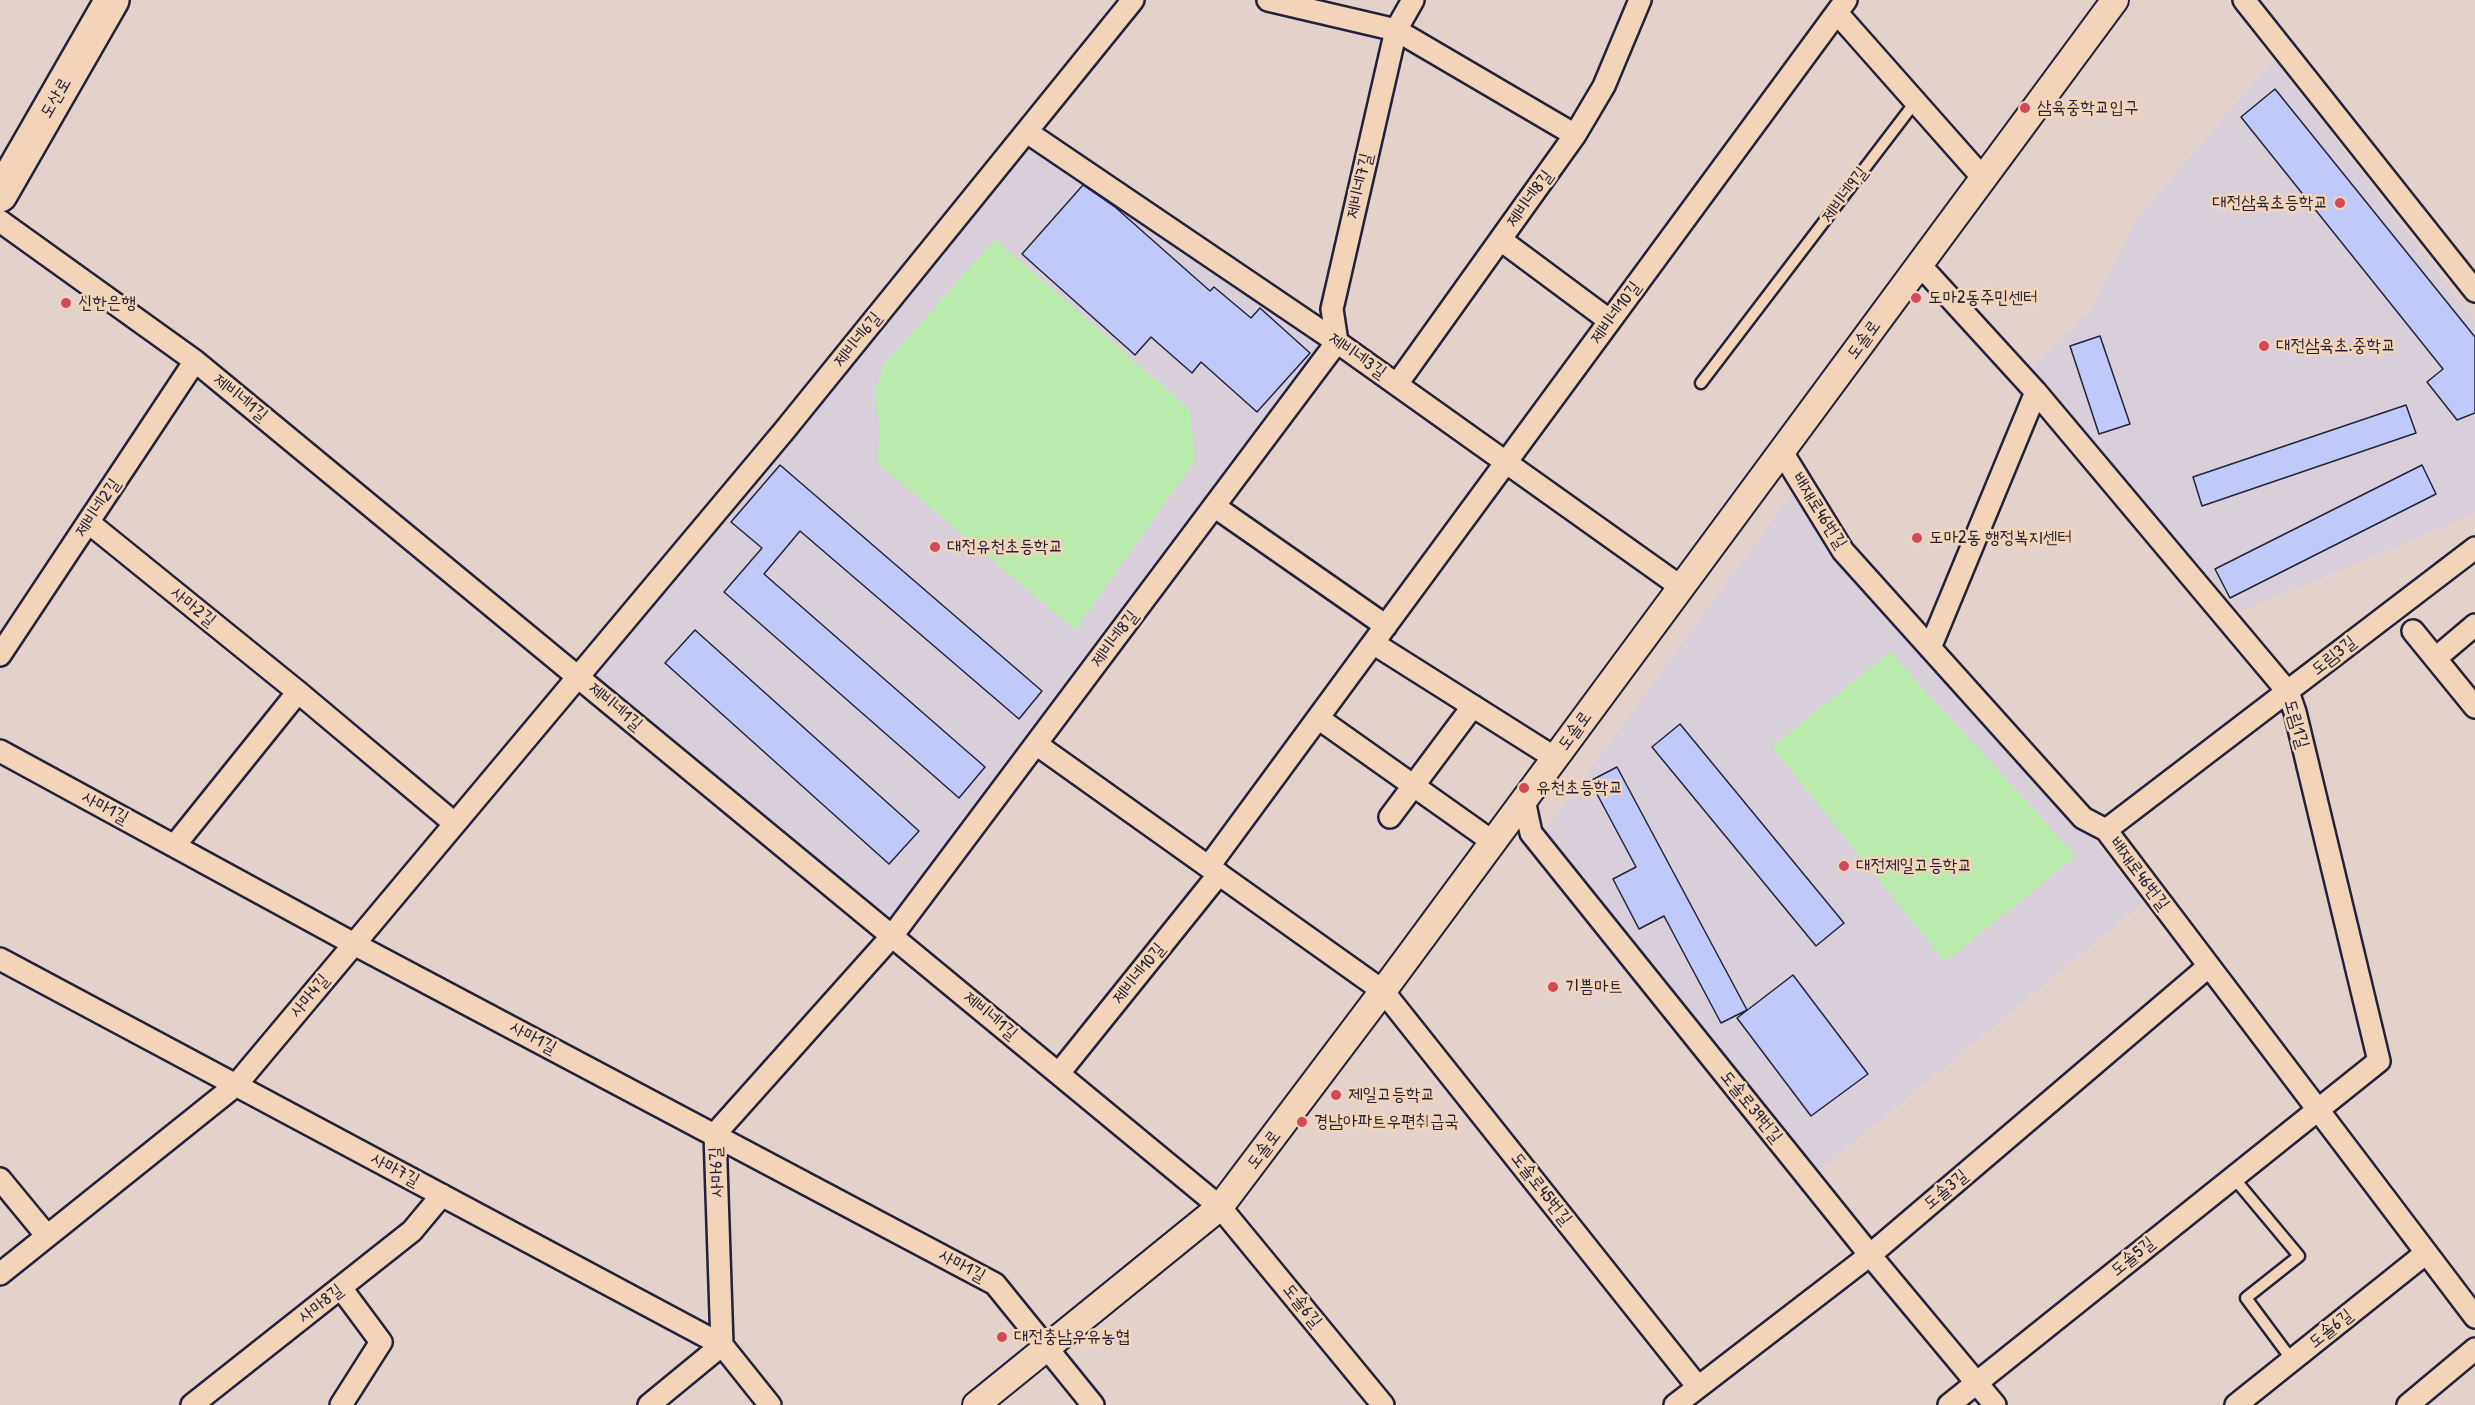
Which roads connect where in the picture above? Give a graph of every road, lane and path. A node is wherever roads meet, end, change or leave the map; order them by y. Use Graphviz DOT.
graph roads {
  1 [pos="112,0"];
  2 [pos="1133,0"];
  3 [pos="1268,0"];
  4 [pos="1413,0"];
  5 [pos="1640,0"];
  6 [pos="2115,0"];
  7 [pos="2244,0"];
  8 [pos="1842,7"];
  9 [pos="1396,30"];
  10 [pos="1916,101"];
  11 [pos="1027,132"];
  12 [pos="1575,135"];
  13 [pos="1983,178"];
  14 [pos="0,195"];
  15 [pos="0,220"];
  16 [pos="1501,240"];
  17 [pos="1920,265"];
  18 [pos="2475,291"];
  19 [pos="1610,321"];
  20 [pos="1337,342"];
  21 [pos="195,361"];
  22 [pos="1701,383"];
  23 [pos="1397,384"];
  24 [pos="2036,392"];
  25 [pos="1782,452"];
  26 [pos="1506,462"];
  27 [pos="1214,506"];
  28 [pos="88,522"];
  29 [pos="2475,548"];
  30 [pos="1682,587"];
  31 [pos="2475,626"];
  32 [pos="2413,631"];
  33 [pos="1379,634"];
  34 [pos="1930,648"];
  35 [pos="0,655"];
  36 [pos="2436,658"];
  37 [pos="577,676"];
  38 [pos="298,692"];
  39 [pos="2288,692"];
  40 [pos="1473,706"];
  41 [pos="2475,707"];
  42 [pos="1318,718"];
  43 [pos="1036,744"];
  44 [pos="0,752"];
  45 [pos="1555,758"];
  46 [pos="1413,787"];
  47 [pos="1524,800"];
  48 [pos="1390,817"];
  49 [pos="454,823"];
  50 [pos="2106,830"];
  51 [pos="1493,842"];
  52 [pos="175,845"];
  53 [pos="1214,870"];
  54 [pos="892,936"];
  55 [pos="354,944"];
  56 [pos="0,958"];
  57 [pos="2209,966"];
  58 [pos="1383,991"];
  59 [pos="1059,1073"];
  60 [pos="236,1085"];
  61 [pos="2318,1110"];
  62 [pos="715,1134"];
  63 [pos="2233,1177"];
  64 [pos="0,1179"];
  65 [pos="442,1195"];
  66 [pos="1220,1207"];
  67 [pos="47,1236"];
  68 [pos="2426,1252"];
  69 [pos="1870,1255"];
  70 [pos="0,1274"];
  71 [pos="341,1288"];
  72 [pos="2475,1317"];
  73 [pos="722,1345"];
  74 [pos="1047,1347"];
  75 [pos="2475,1349"];
  76 [pos="2292,1360"];
  77 [pos="1978,1382"];
  78 [pos="1698,1388"];
  79 [pos="192,1405"];
  80 [pos="341,1405"];
  81 [pos="650,1405"];
  82 [pos="770,1405"];
  83 [pos="976,1405"];
  84 [pos="1094,1405"];
  85 [pos="1383,1405"];
  86 [pos="1675,1405"];
  87 [pos="1949,1405"];
  88 [pos="1995,1405"];
  89 [pos="2236,1405"];
  90 [pos="2408,1405"];
  1 -- 14 [label="main road, 도산로"];
  2 -- 11 [label="street, 제비네6길"];
  3 -- 9 [label="street"];
  4 -- 9 [label="street, 제비네7길"];
  5 -- 12 [label="street, 제비네8길"];
  6 -- 13 [label="street, 도솔로"];
  7 -- 18 [label="street"];
  8 -- 10 [label="street"];
  8 -- 19 [label="street, 제비네10길"];
  9 -- 12 [label="street"];
  9 -- 20 [label="street, 제비네7길"];
  10 -- 13 [label="street"];
  10 -- 22 [label="lane, 제비네9길"];
  11 -- 20 [label="street, 제비네3길"];
  11 -- 37 [label="street, 제비네6길"];
  12 -- 16 [label="street, 제비네8길"];
  13 -- 17 [label="street, 도솔로"];
  15 -- 21 [label="street, 제비네1길"];
  16 -- 19 [label="street"];
  16 -- 23 [label="street, 제비네8길"];
  17 -- 24 [label="street, 도림1길"];
  17 -- 25 [label="street, 도솔로"];
  19 -- 26 [label="street, 제비네10길"];
  20 -- 23 [label="street, 제비네3길"];
  20 -- 27 [label="street, 제비네8길"];
  21 -- 28 [label="street, 제비네2길"];
  21 -- 37 [label="street, 제비네1길"];
  23 -- 26 [label="street, 제비네3길"];
  24 -- 34 [label="street"];
  24 -- 39 [label="street, 도림1길"];
  25 -- 30 [label="street, 도솔로"];
  25 -- 34 [label="street, 배재로46번길"];
  26 -- 30 [label="street, 제비네3길"];
  26 -- 33 [label="street, 제비네10길"];
  27 -- 33 [label="street"];
  27 -- 43 [label="street, 제비네8길"];
  28 -- 35 [label="street, 제비네2길"];
  28 -- 38 [label="street, 사마2길"];
  29 -- 39 [label="street, 도림3길"];
  30 -- 45 [label="street, 도솔로"];
  31 -- 36 [label="street"];
  32 -- 36 [label="street"];
  33 -- 40 [label="street"];
  33 -- 42 [label="street, 제비네10길"];
  34 -- 50 [label="street, 배재로46번길"];
  36 -- 41 [label="street"];
  37 -- 49 [label="street, 사마4길"];
  37 -- 54 [label="street, 제비네1길"];
  38 -- 49 [label="street, 사마2길"];
  38 -- 52 [label="street"];
  39 -- 50 [label="street, 도림3길"];
  39 -- 61 [label="street, 도림1길"];
  40 -- 45 [label="street"];
  40 -- 46 [label="street"];
  42 -- 46 [label="street"];
  42 -- 53 [label="street, 제비네10길"];
  43 -- 53 [label="street"];
  43 -- 54 [label="street, 제비네8길"];
  44 -- 52 [label="street, 사마1길"];
  45 -- 47 [label="street, 도솔로"];
  46 -- 48 [label="street"];
  46 -- 51 [label="street"];
  47 -- 51 [label="street, 도솔로"];
  47 -- 69 [label="street, 도솔로39번길"];
  49 -- 55 [label="street, 사마4길"];
  50 -- 57 [label="street, 배재로46번길"];
  51 -- 58 [label="street, 도솔로"];
  52 -- 55 [label="street, 사마1길"];
  53 -- 58 [label="street"];
  53 -- 59 [label="street, 제비네10길"];
  54 -- 59 [label="street, 제비네1길"];
  54 -- 62 [label="street, 사마6길"];
  55 -- 60 [label="street, 사마4길"];
  55 -- 62 [label="street, 사마1길"];
  56 -- 60 [label="street, 사마7길"];
  57 -- 61 [label="street, 배재로46번길"];
  57 -- 69 [label="street, 도솔3길"];
  58 -- 66 [label="street, 도솔로"];
  58 -- 78 [label="street, 도솔로45번길"];
  59 -- 66 [label="street, 제비네1길"];
  60 -- 65 [label="street, 사마7길"];
  60 -- 67 [label="street, 사마4길"];
  61 -- 63 [label="street, 도솔5길"];
  61 -- 68 [label="street, 배재로46번길"];
  62 -- 73 [label="street, 사마6길"];
  62 -- 74 [label="street, 사마1길"];
  63 -- 76 [label="lane"];
  63 -- 77 [label="street, 도솔5길"];
  64 -- 67 [label="street"];
  65 -- 71 [label="street, 사마8길"];
  65 -- 73 [label="street, 사마7길"];
  66 -- 74 [label="street, 도솔로"];
  66 -- 85 [label="street, 도솔6길"];
  67 -- 70 [label="street, 사마4길"];
  68 -- 72 [label="street, 배재로46번길"];
  68 -- 76 [label="street, 도솔6길"];
  69 -- 77 [label="street, 도솔로39번길"];
  69 -- 78 [label="street, 도솔3길"];
  71 -- 79 [label="street, 사마8길"];
  71 -- 80 [label="street"];
  73 -- 81 [label="street"];
  73 -- 82 [label="street, 사마7길"];
  74 -- 83 [label="street, 도솔로"];
  74 -- 84 [label="street"];
  75 -- 90 [label="street"];
  76 -- 89 [label="street, 도솔6길"];
  77 -- 87 [label="street, 도솔5길"];
  77 -- 88 [label="street, 도솔로39번길"];
  78 -- 86 [label="street, 도솔3길"];
}
